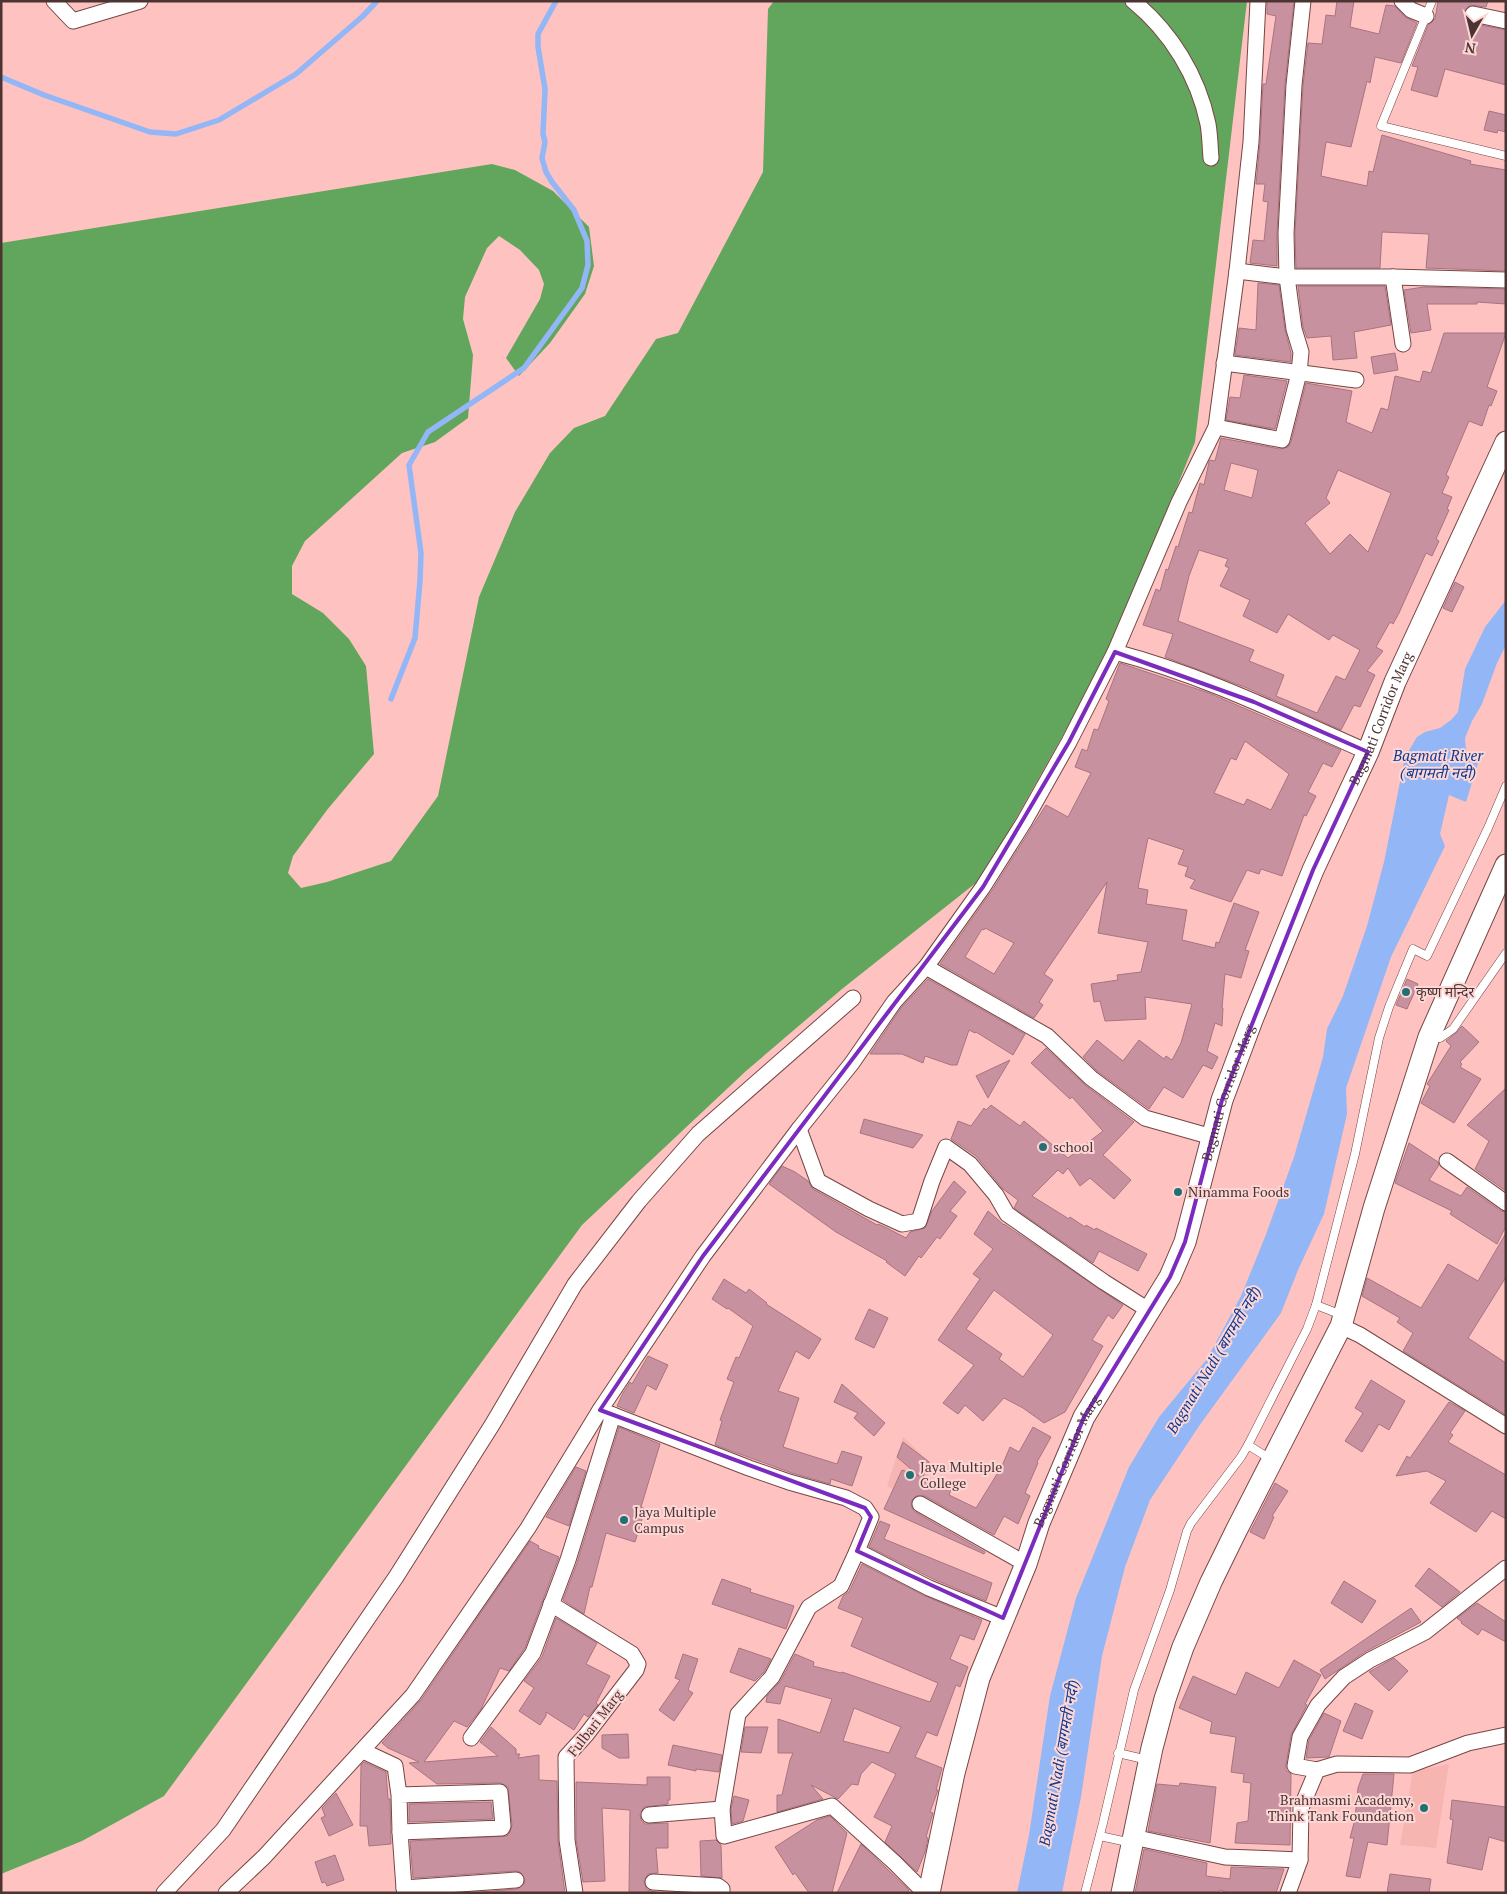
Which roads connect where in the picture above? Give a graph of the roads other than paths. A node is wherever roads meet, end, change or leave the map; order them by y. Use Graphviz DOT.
graph roads {
  1 [pos="54,1"];
  2 [pos="140,1"];
  3 [pos="1133,1"];
  4 [pos="1258,1"];
  5 [pos="1303,1"];
  6 [pos="1402,1"];
  7 [pos="1432,1"];
  8 [pos="1473,14"];
  9 [pos="1426,16"];
  10 [pos="1506,21"];
  11 [pos="1506,156"];
  12 [pos="1211,158"];
  13 [pos="1237,271"];
  14 [pos="1287,277"];
  15 [pos="1393,277"];
  16 [pos="1506,280"];
  17 [pos="1403,344"];
  18 [pos="1224,363"];
  19 [pos="1299,373"];
  20 [pos="1356,380"];
  21 [pos="1216,427"];
  22 [pos="1506,442"];
  23 [pos="1115,652"];
  24 [pos="1368,752"];
  25 [pos="1506,786"];
  26 [pos="1497,806"];
  27 [pos="1506,810"];
  28 [pos="1506,865"];
  29 [pos="1506,953"];
  30 [pos="926,967"];
  31 [pos="853,998"];
  32 [pos="1429,1037"];
  33 [pos="799,1129"];
  34 [pos="1212,1137"];
  35 [pos="1448,1161"];
  36 [pos="1506,1203"];
  37 [pos="1316,1305"];
  38 [pos="1150,1311"];
  39 [pos="1343,1321"];
  40 [pos="607,1413"];
  41 [pos="1506,1426"];
  42 [pos="1248,1445"];
  43 [pos="1272,1460"];
  44 [pos="920,1504"];
  45 [pos="857,1551"];
  46 [pos="1026,1564"];
  47 [pos="1506,1568"];
  48 [pos="551,1604"];
  49 [pos="1003,1618"];
  50 [pos="1506,1735"];
  51 [pos="470,1738"];
  52 [pos="363,1751"];
  53 [pos="1118,1753"];
  54 [pos="1149,1760"];
  55 [pos="1317,1770"];
  56 [pos="399,1795"];
  57 [pos="722,1809"];
  58 [pos="649,1816"];
  59 [pos="400,1832"];
  60 [pos="1100,1836"];
  61 [pos="1132,1840"];
  62 [pos="1300,1860"];
  63 [pos="516,1880"];
  64 [pos="653,1882"];
  65 [pos="404,1891"];
  66 [pos="164,1893"];
  67 [pos="226,1893"];
  68 [pos="575,1893"];
  69 [pos="722,1893"];
  70 [pos="925,1893"];
  71 [pos="929,1893"];
  72 [pos="1085,1893"];
  73 [pos="1122,1893"];
  74 [pos="1288,1893"];
  1 -- 2 [label="street"];
  3 -- 12 [label="street"];
  4 -- 13 [label="street"];
  5 -- 14 [label="street"];
  6 -- 9 [label="street"];
  7 -- 9 [label="lane"];
  8 -- 10 [label="street"];
  9 -- 11 [label="lane"];
  13 -- 14 [label="street"];
  13 -- 18 [label="street"];
  14 -- 15 [label="street"];
  14 -- 19 [label="street"];
  15 -- 16 [label="street"];
  15 -- 17 [label="street"];
  18 -- 19 [label="street"];
  18 -- 21 [label="street"];
  19 -- 20 [label="street"];
  19 -- 21 [label="street"];
  21 -- 23 [label="street"];
  22 -- 24 [label="street, Bagmati Corridor Marg"];
  23 -- 24 [label="street"];
  23 -- 30 [label="street"];
  24 -- 34 [label="street, Bagmati Corridor Marg"];
  25 -- 26 [label="lane"];
  26 -- 27 [label="lane"];
  26 -- 37 [label="lane"];
  28 -- 32 [label="street"];
  29 -- 32 [label="lane"];
  30 -- 33 [label="street"];
  30 -- 34 [label="street"];
  31 -- 66 [label="street"];
  32 -- 39 [label="street"];
  33 -- 38 [label="street"];
  33 -- 40 [label="street"];
  34 -- 38 [label="street, Bagmati Corridor Marg"];
  35 -- 36 [label="street"];
  37 -- 39 [label="lane"];
  37 -- 42 [label="lane"];
  38 -- 46 [label="street, Bagmati Corridor Marg"];
  39 -- 41 [label="street"];
  39 -- 43 [label="street"];
  40 -- 45 [label="street"];
  40 -- 48 [label="street"];
  40 -- 52 [label="street"];
  42 -- 43 [label="lane"];
  42 -- 53 [label="lane"];
  43 -- 54 [label="street"];
  44 -- 46 [label="street"];
  45 -- 49 [label="street"];
  45 -- 57 [label="street"];
  46 -- 49 [label="street, Bagmati Corridor Marg"];
  47 -- 55 [label="street"];
  48 -- 51 [label="street"];
  48 -- 68 [label="street, Fulbari Marg"];
  49 -- 71 [label="street, Bagmati Corridor Marg"];
  50 -- 55 [label="street"];
  52 -- 56 [label="street"];
  52 -- 67 [label="street"];
  53 -- 54 [label="lane"];
  53 -- 60 [label="lane"];
  54 -- 61 [label="street"];
  55 -- 62 [label="street"];
  56 -- 59 [label="street"];
  56 -- 59 [label="street"];
  57 -- 58 [label="street"];
  57 -- 70 [label="street"];
  59 -- 65 [label="street"];
  60 -- 61 [label="lane"];
  60 -- 72 [label="lane"];
  61 -- 62 [label="street"];
  61 -- 73 [label="street"];
  62 -- 74 [label="street"];
  63 -- 65 [label="street"];
  64 -- 69 [label="street"];
}
